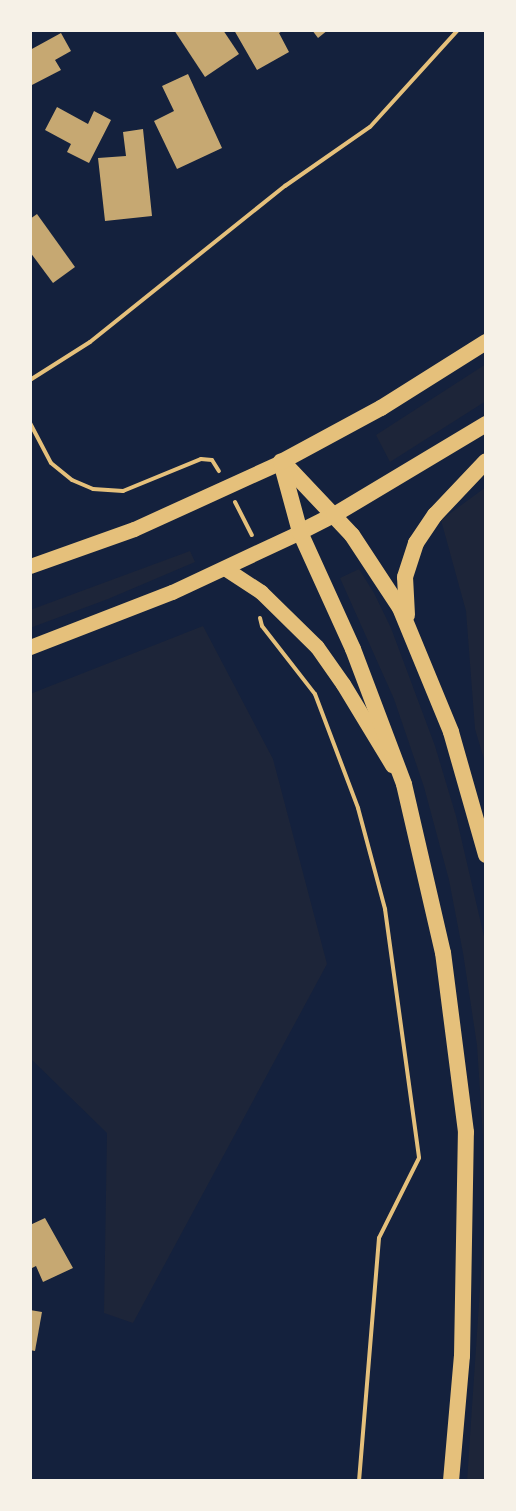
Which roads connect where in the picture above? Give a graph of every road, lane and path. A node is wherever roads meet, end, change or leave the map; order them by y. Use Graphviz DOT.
graph roads {
  1 [pos="458,30"];
  2 [pos="486,342"];
  3 [pos="30,380"];
  4 [pos="30,423"];
  5 [pos="486,424"];
  6 [pos="486,461"];
  7 [pos="282,462"];
  8 [pos="228,488"];
  9 [pos="334,515"];
  10 [pos="300,532"];
  11 [pos="260,552"];
  12 [pos="30,566"];
  13 [pos="226,569"];
  14 [pos="272,602"];
  15 [pos="411,630"];
  16 [pos="30,647"];
  17 [pos="404,784"];
  18 [pos="486,855"];
  19 [pos="358,1481"];
  20 [pos="451,1481"];
  1 -- 3 [label="path"];
  2 -- 7 [label="highway"];
  4 -- 8 [label="path"];
  5 -- 9 [label="highway"];
  6 -- 15 [label="highway"];
  7 -- 8 [label="main road"];
  7 -- 9 [label="highway"];
  7 -- 10 [label="highway"];
  8 -- 11 [label="path"];
  8 -- 12 [label="main road"];
  9 -- 10 [label="highway"];
  9 -- 15 [label="highway"];
  10 -- 11 [label="main road"];
  10 -- 17 [label="highway"];
  11 -- 13 [label="main road"];
  13 -- 14 [label="main road"];
  13 -- 16 [label="main road"];
  14 -- 17 [label="main road"];
  14 -- 19 [label="path"];
  15 -- 18 [label="highway"];
  17 -- 20 [label="highway"];
}
